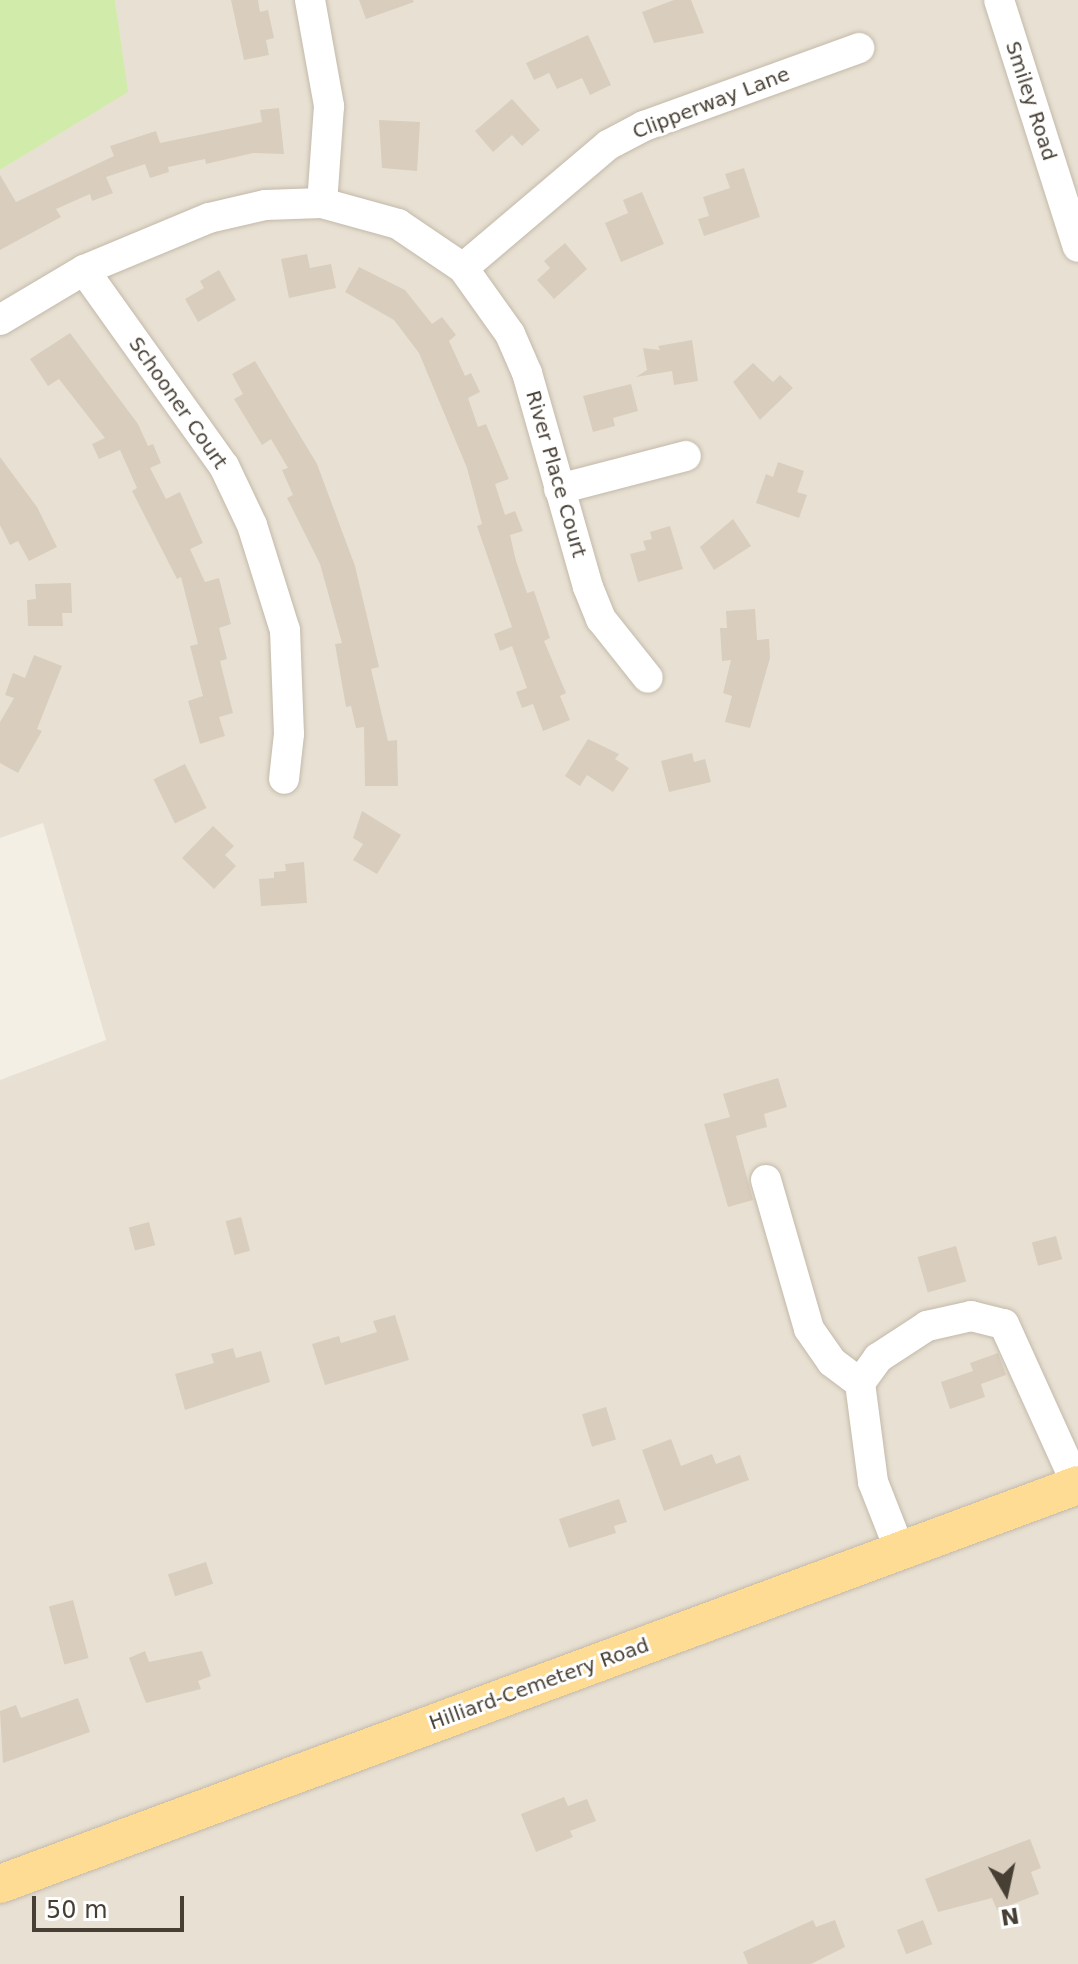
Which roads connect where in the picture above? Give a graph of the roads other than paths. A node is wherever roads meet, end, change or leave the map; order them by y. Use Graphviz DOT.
graph roads {
  1 [pos="310,0"];
  2 [pos="999,0"];
  3 [pos="859,48"];
  4 [pos="322,203"];
  5 [pos="1078,247"];
  6 [pos="463,268"];
  7 [pos="84,270"];
  8 [pos="0,320"];
  9 [pos="686,456"];
  10 [pos="559,489"];
  11 [pos="648,678"];
  12 [pos="284,779"];
  13 [pos="766,1180"];
  14 [pos="860,1383"];
  15 [pos="1078,1485"];
  16 [pos="900,1551"];
  17 [pos="0,1884"];
  1 -- 4 [label="street"];
  2 -- 5 [label="street, Smiley Road"];
  3 -- 6 [label="street, Clipperway Lane"];
  4 -- 6 [label="street"];
  4 -- 7 [label="street"];
  6 -- 10 [label="street, River Place Court"];
  7 -- 8 [label="street"];
  7 -- 12 [label="street, Schooner Court"];
  9 -- 10 [label="street"];
  10 -- 11 [label="street, River Place Court"];
  13 -- 14 [label="street"];
  14 -- 15 [label="street"];
  14 -- 16 [label="street"];
  15 -- 16 [label="main road, Hilliard-Cemetery Road"];
  16 -- 17 [label="main road, Hilliard-Cemetery Road"];
}
